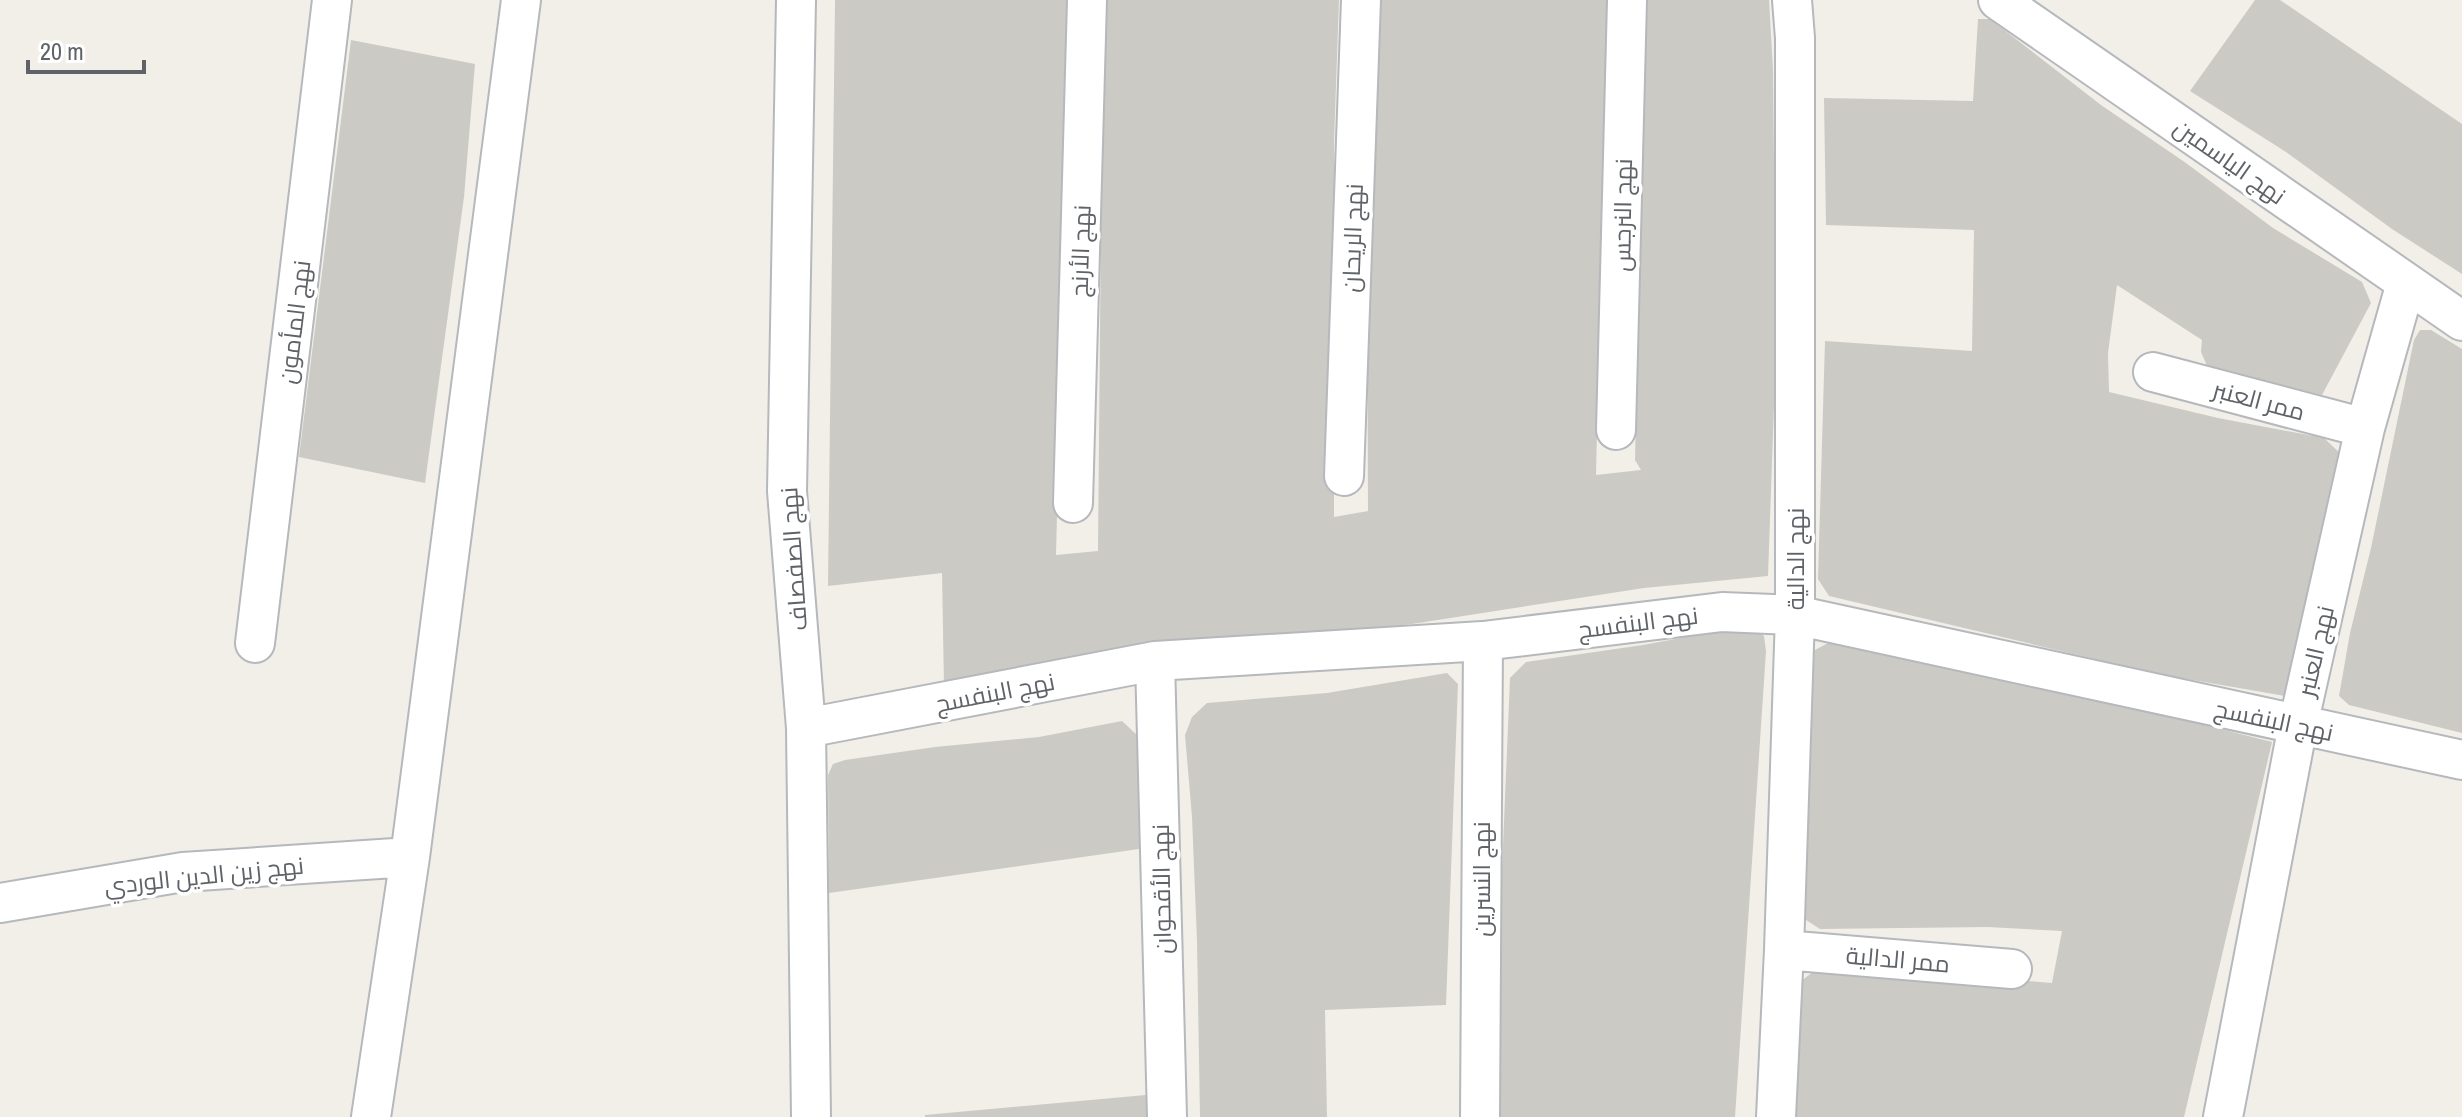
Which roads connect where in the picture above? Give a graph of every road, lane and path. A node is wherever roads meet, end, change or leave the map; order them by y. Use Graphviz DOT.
graph roads {
  1 [pos="332,0"];
  2 [pos="521,0"];
  3 [pos="796,0"];
  4 [pos="1087,0"];
  5 [pos="1361,0"];
  6 [pos="1627,0"];
  7 [pos="1792,0"];
  8 [pos="1998,0"];
  9 [pos="2406,283"];
  10 [pos="2462,321"];
  11 [pos="2153,372"];
  12 [pos="2365,428"];
  13 [pos="1616,430"];
  14 [pos="1344,476"];
  15 [pos="1073,503"];
  16 [pos="1795,615"];
  17 [pos="1483,641"];
  18 [pos="255,643"];
  19 [pos="1155,661"];
  20 [pos="2298,725"];
  21 [pos="806,728"];
  22 [pos="2462,760"];
  23 [pos="410,857"];
  24 [pos="0,903"];
  25 [pos="1784,950"];
  26 [pos="2012,969"];
  27 [pos="371,1117"];
  28 [pos="811,1117"];
  29 [pos="1167,1117"];
  30 [pos="1480,1117"];
  31 [pos="1776,1117"];
  32 [pos="2223,1117"];
  1 -- 18 [label="street, نهج المأمون"];
  2 -- 23 [label="street"];
  3 -- 21 [label="street, نهج الصفصاف"];
  4 -- 15 [label="street, نهج الأرنج"];
  5 -- 14 [label="street, نهج الريحان"];
  6 -- 13 [label="street, نهج النرجس"];
  7 -- 16 [label="street, نهج الدالية"];
  8 -- 9 [label="street, نهج الياسمين"];
  9 -- 10 [label="street, نهج الياسمين"];
  9 -- 12 [label="street, نهج العنبر"];
  11 -- 12 [label="street, ممر العنبر"];
  12 -- 20 [label="street, نهج العنبر"];
  16 -- 17 [label="street, نهج البنفسج"];
  16 -- 20 [label="street, نهج البنفسج"];
  16 -- 25 [label="street, نهج الدالية"];
  17 -- 19 [label="street, نهج البنفسج"];
  17 -- 30 [label="street, نهج النسرين"];
  19 -- 21 [label="street, نهج البنفسج"];
  19 -- 29 [label="street, نهج الأقحوان"];
  20 -- 22 [label="street, نهج البنفسج"];
  20 -- 32 [label="street, نهج العنبر"];
  21 -- 28 [label="street, نهج الصفصاف"];
  23 -- 24 [label="street, نهج زين الدين الوردي"];
  23 -- 27 [label="street"];
  25 -- 26 [label="street, ممر الدالية"];
  25 -- 31 [label="street, نهج الدالية"];
}
